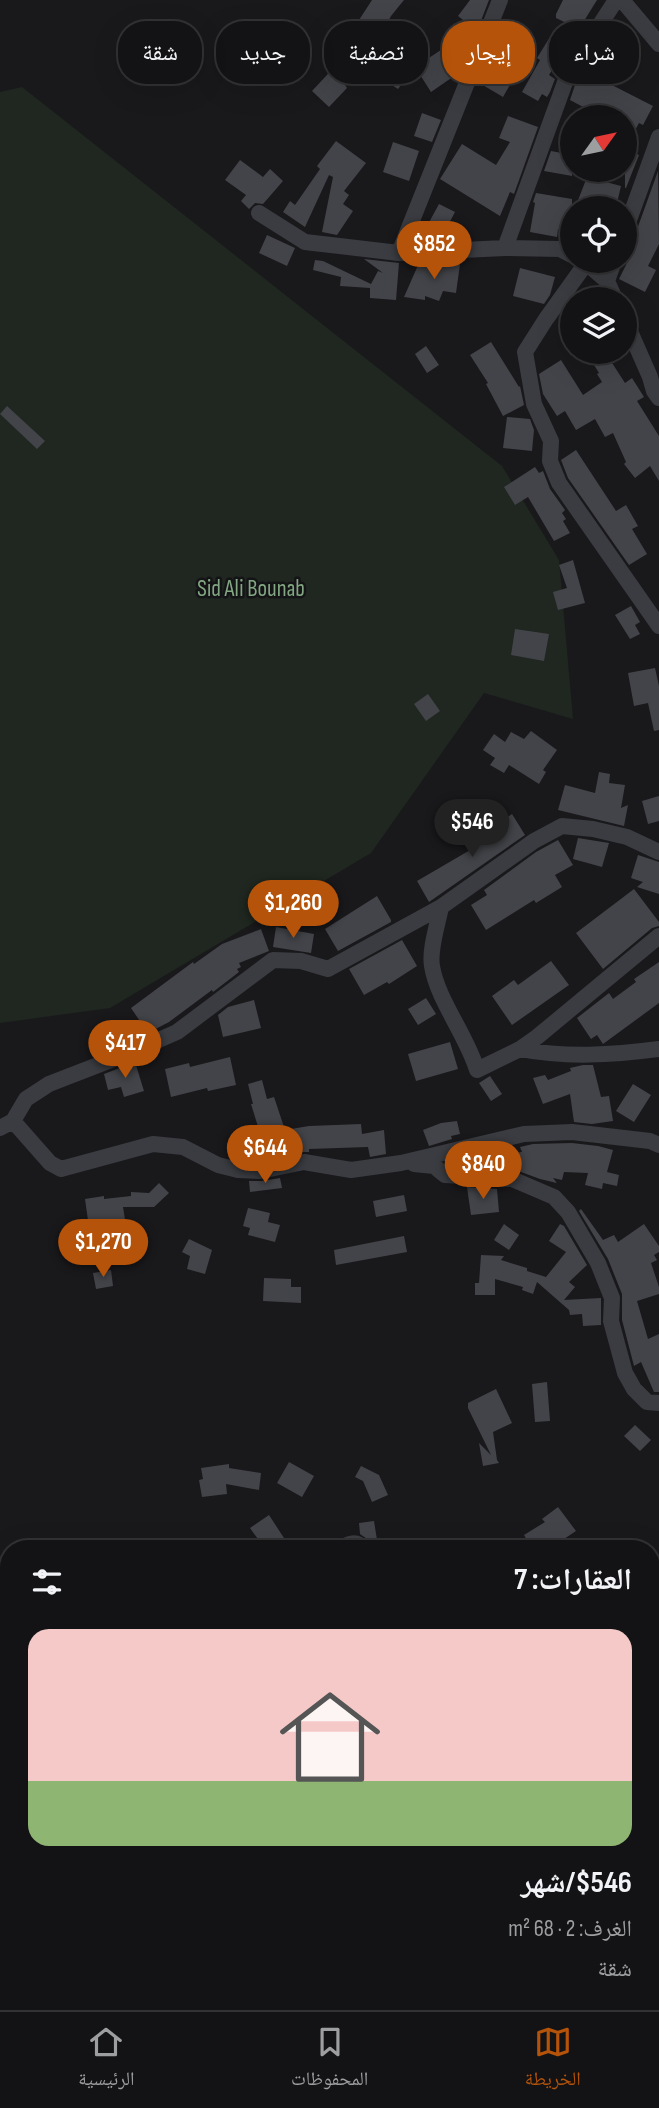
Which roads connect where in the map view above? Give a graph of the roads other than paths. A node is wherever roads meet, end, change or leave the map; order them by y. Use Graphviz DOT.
graph roads {
  1 [pos="500,0"];
  2 [pos="617,0"];
  3 [pos="622,0"];
  4 [pos="659,44"];
  5 [pos="659,137"];
  6 [pos="637,198"];
  7 [pos="259,214"];
  8 [pos="505,248"];
  9 [pos="560,249"];
  10 [pos="399,253"];
  11 [pos="573,273"];
  12 [pos="598,273"];
  13 [pos="610,273"];
  14 [pos="607,281"];
  15 [pos="610,287"];
  16 [pos="637,347"];
  17 [pos="659,359"];
  18 [pos="650,377"];
  19 [pos="659,398"];
  20 [pos="659,626"];
  21 [pos="659,852"];
  22 [pos="441,907"];
  23 [pos="659,936"];
  24 [pos="520,1049"];
  25 [pos="659,1049"];
  26 [pos="6,1125"];
  27 [pos="659,1145"];
  28 [pos="401,1163"];
  29 [pos="659,1403"];
  1 -- 10 [label="street"];
  2 -- 8 [label="street"];
  3 -- 4 [label="street"];
  5 -- 6 [label="street"];
  7 -- 10 [label="street"];
  8 -- 9 [label="street"];
  8 -- 10 [label="street"];
  11 -- 20 [label="street"];
  12 -- 14 [label="street"];
  13 -- 14 [label="street"];
  14 -- 15 [label="street"];
  16 -- 18 [label="street"];
  17 -- 18 [label="street"];
  18 -- 19 [label="street"];
  21 -- 22 [label="street"];
  22 -- 24 [label="street"];
  22 -- 26 [label="street"];
  23 -- 24 [label="street"];
  24 -- 25 [label="street"];
  26 -- 28 [label="street"];
  27 -- 28 [label="street"];
  28 -- 29 [label="street"];
}
